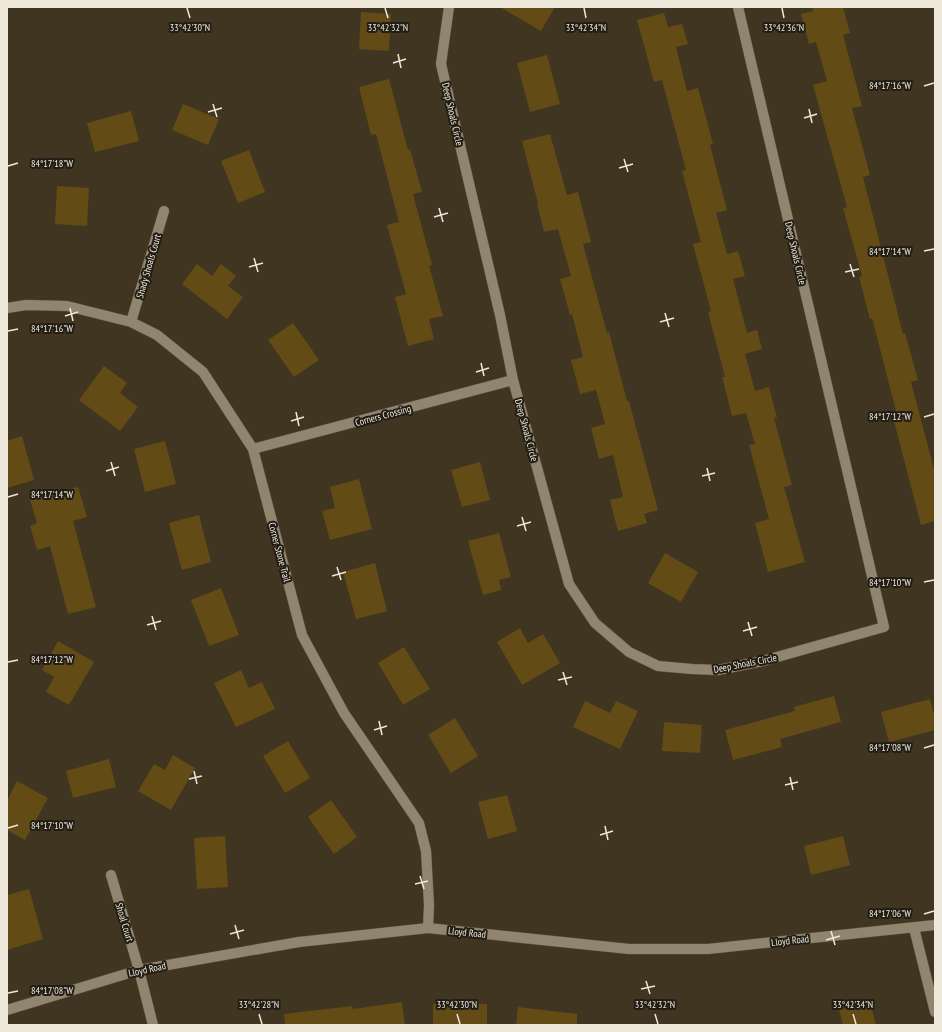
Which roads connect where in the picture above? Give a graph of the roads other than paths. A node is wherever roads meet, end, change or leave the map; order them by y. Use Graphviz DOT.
graph roads {
  1 [pos="449,7"];
  2 [pos="738,7"];
  3 [pos="164,211"];
  4 [pos="7,308"];
  5 [pos="131,322"];
  6 [pos="513,380"];
  7 [pos="253,449"];
  8 [pos="111,875"];
  9 [pos="935,925"];
  10 [pos="428,928"];
  11 [pos="914,928"];
  12 [pos="139,970"];
  13 [pos="7,1010"];
  14 [pos="935,1012"];
  15 [pos="153,1025"];
  1 -- 6 [label="street, Deep Shoals Circle"];
  2 -- 6 [label="street, Deep Shoals Circle"];
  3 -- 5 [label="street, Shady Shoals Court"];
  4 -- 5 [label="street, Corner Stone Trail"];
  5 -- 7 [label="street, Corner Stone Trail"];
  6 -- 7 [label="street, Corners Crossing"];
  7 -- 10 [label="street, Corner Stone Trail"];
  8 -- 12 [label="street, Shoal Court"];
  9 -- 11 [label="street, Lloyd Road"];
  10 -- 11 [label="street, Lloyd Road"];
  10 -- 12 [label="street, Lloyd Road"];
  11 -- 14 [label="street"];
  12 -- 13 [label="street, Lloyd Road"];
  12 -- 15 [label="street, Shoal Court"];
}
